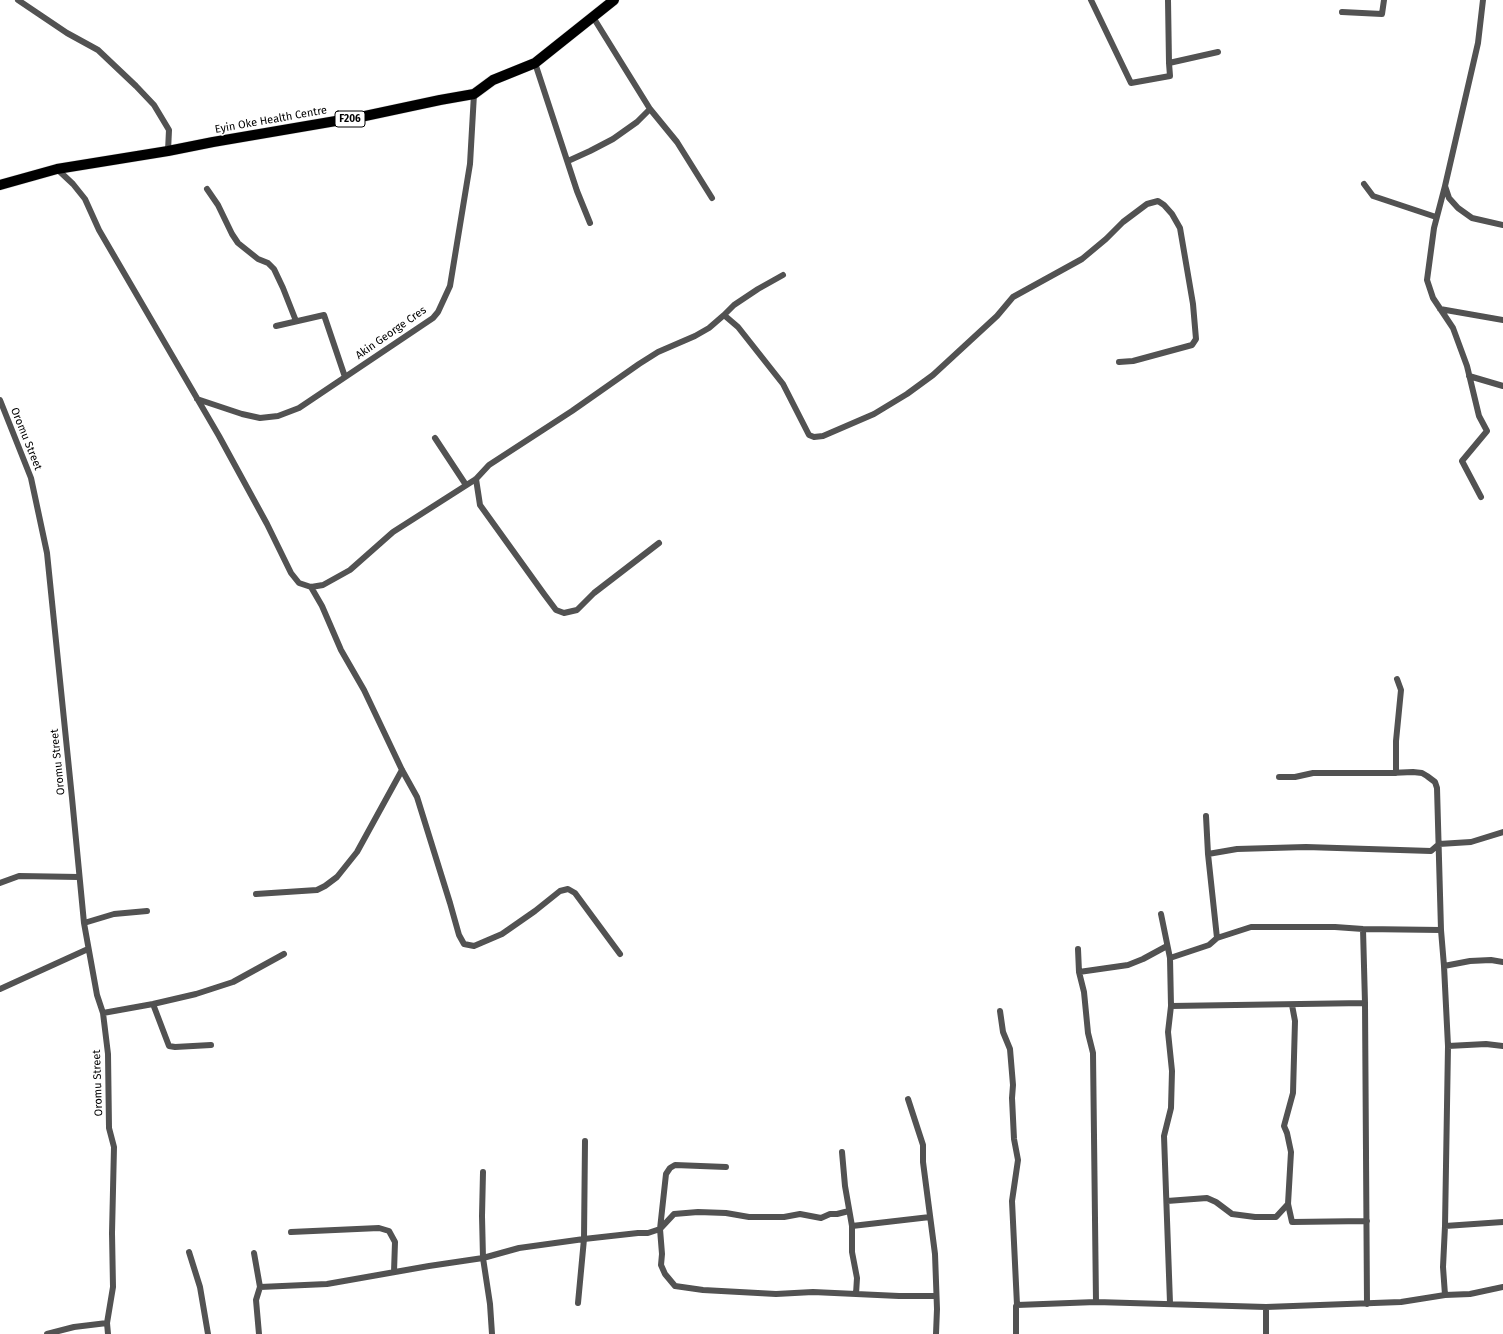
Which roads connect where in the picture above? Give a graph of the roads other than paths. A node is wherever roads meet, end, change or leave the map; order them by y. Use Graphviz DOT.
graph roads {
  1 [pos="18,0"];
  2 [pos="614,0"];
  3 [pos="1091,0"];
  4 [pos="1168,0"];
  5 [pos="1384,0"];
  6 [pos="1483,0"];
  7 [pos="1342,12"];
  8 [pos="593,18"];
  9 [pos="1218,52"];
  10 [pos="535,63"];
  11 [pos="1169,63"];
  12 [pos="474,94"];
  13 [pos="650,109"];
  14 [pos="168,151"];
  15 [pos="568,161"];
  16 [pos="57,169"];
  17 [pos="1364,184"];
  18 [pos="0,185"];
  19 [pos="1445,186"];
  20 [pos="208,189"];
  21 [pos="712,198"];
  22 [pos="1436,218"];
  23 [pos="590,223"];
  24 [pos="1503,225"];
  25 [pos="783,276"];
  26 [pos="1440,309"];
  27 [pos="724,315"];
  28 [pos="1503,320"];
  29 [pos="296,321"];
  30 [pos="276,326"];
  31 [pos="1119,362"];
  32 [pos="1469,376"];
  33 [pos="345,377"];
  34 [pos="1503,386"];
  35 [pos="197,399"];
  36 [pos="0,400"];
  37 [pos="435,438"];
  38 [pos="476,479"];
  39 [pos="466,485"];
  40 [pos="1481,497"];
  41 [pos="659,543"];
  42 [pos="311,587"];
  43 [pos="1397,679"];
  44 [pos="402,770"];
  45 [pos="1396,773"];
  46 [pos="1279,777"];
  47 [pos="1206,816"];
  48 [pos="1503,832"];
  49 [pos="1439,844"];
  50 [pos="1208,854"];
  51 [pos="78,877"];
  52 [pos="0,883"];
  53 [pos="256,894"];
  54 [pos="147,911"];
  55 [pos="1161,914"];
  56 [pos="84,923"];
  57 [pos="1363,929"];
  58 [pos="1441,930"];
  59 [pos="1218,938"];
  60 [pos="1167,946"];
  61 [pos="88,949"];
  62 [pos="1078,949"];
  63 [pos="284,954"];
  64 [pos="620,954"];
  65 [pos="1170,958"];
  66 [pos="1503,962"];
  67 [pos="1444,966"];
  68 [pos="1079,972"];
  69 [pos="0,989"];
  70 [pos="1365,1003"];
  71 [pos="154,1004"];
  72 [pos="1292,1005"];
  73 [pos="1171,1006"];
  74 [pos="1000,1011"];
  75 [pos="103,1013"];
  76 [pos="211,1044"];
  77 [pos="1448,1046"];
  78 [pos="1503,1046"];
  79 [pos="908,1099"];
  80 [pos="585,1141"];
  81 [pos="842,1152"];
  82 [pos="726,1167"];
  83 [pos="483,1172"];
  84 [pos="1167,1201"];
  85 [pos="1288,1204"];
  86 [pos="849,1211"];
  87 [pos="930,1217"];
  88 [pos="1367,1221"];
  89 [pos="1503,1222"];
  90 [pos="852,1226"];
  91 [pos="1446,1226"];
  92 [pos="660,1229"];
  93 [pos="291,1232"];
  94 [pos="584,1239"];
  95 [pos="189,1252"];
  96 [pos="254,1254"];
  97 [pos="483,1258"];
  98 [pos="394,1272"];
  99 [pos="260,1287"];
  100 [pos="1503,1287"];
  101 [pos="856,1294"];
  102 [pos="936,1296"];
  103 [pos="1445,1296"];
  104 [pos="1096,1302"];
  105 [pos="578,1303"];
  106 [pos="1170,1303"];
  107 [pos="1367,1304"];
  108 [pos="1017,1305"];
  109 [pos="1266,1307"];
  110 [pos="107,1323"];
  111 [pos="47,1334"];
  112 [pos="108,1334"];
  113 [pos="208,1334"];
  114 [pos="259,1334"];
  115 [pos="492,1334"];
  116 [pos="936,1334"];
  117 [pos="1016,1334"];
  118 [pos="1266,1334"];
  1 -- 14 [label="street"];
  2 -- 8 [label="main road, Eyin Oke Health Centre / F206"];
  3 -- 11 [label="street"];
  4 -- 11 [label="street"];
  5 -- 7 [label="street"];
  6 -- 19 [label="street"];
  8 -- 10 [label="main road, Eyin Oke Health Centre / F206"];
  8 -- 13 [label="street"];
  9 -- 11 [label="street"];
  10 -- 12 [label="main road, Eyin Oke Health Centre / F206"];
  10 -- 15 [label="street"];
  12 -- 14 [label="main road, Eyin Oke Health Centre / F206"];
  12 -- 33 [label="street, Akin George Cres"];
  13 -- 15 [label="street"];
  13 -- 21 [label="street"];
  14 -- 16 [label="main road, Eyin Oke Health Centre / F206"];
  15 -- 23 [label="street"];
  16 -- 18 [label="main road, Eyin Oke Health Centre / F206"];
  16 -- 35 [label="street"];
  17 -- 22 [label="street"];
  19 -- 22 [label="street"];
  19 -- 24 [label="street"];
  20 -- 29 [label="street"];
  22 -- 26 [label="street"];
  25 -- 27 [label="street"];
  26 -- 28 [label="street"];
  26 -- 32 [label="street"];
  27 -- 31 [label="street"];
  27 -- 38 [label="street"];
  29 -- 30 [label="street"];
  29 -- 33 [label="street"];
  32 -- 34 [label="street"];
  32 -- 40 [label="street"];
  33 -- 35 [label="street, Akin George Cres"];
  35 -- 42 [label="street"];
  36 -- 51 [label="street, Oromu Street"];
  37 -- 39 [label="street"];
  38 -- 39 [label="street"];
  38 -- 41 [label="street"];
  39 -- 42 [label="street"];
  42 -- 44 [label="street"];
  43 -- 45 [label="street"];
  44 -- 53 [label="street"];
  44 -- 64 [label="street"];
  45 -- 46 [label="street"];
  45 -- 49 [label="street"];
  47 -- 50 [label="street"];
  48 -- 49 [label="street"];
  49 -- 50 [label="street"];
  49 -- 58 [label="street"];
  50 -- 59 [label="street"];
  51 -- 52 [label="street"];
  51 -- 56 [label="street, Oromu Street"];
  54 -- 56 [label="street"];
  55 -- 60 [label="street"];
  56 -- 61 [label="street, Oromu Street"];
  57 -- 58 [label="street"];
  57 -- 59 [label="street"];
  57 -- 70 [label="street"];
  58 -- 67 [label="street"];
  59 -- 65 [label="street"];
  60 -- 65 [label="street"];
  60 -- 68 [label="street"];
  61 -- 69 [label="street"];
  61 -- 75 [label="street, Oromu Street"];
  62 -- 68 [label="street"];
  63 -- 71 [label="street"];
  65 -- 73 [label="street"];
  66 -- 67 [label="street"];
  67 -- 77 [label="street"];
  68 -- 104 [label="street"];
  70 -- 72 [label="street"];
  70 -- 88 [label="street"];
  71 -- 75 [label="street"];
  71 -- 76 [label="street"];
  72 -- 73 [label="street"];
  72 -- 85 [label="street"];
  73 -- 84 [label="street"];
  74 -- 108 [label="street"];
  75 -- 110 [label="street, Oromu Street"];
  77 -- 78 [label="street"];
  77 -- 91 [label="street"];
  79 -- 87 [label="street"];
  80 -- 94 [label="street"];
  81 -- 86 [label="street"];
  82 -- 92 [label="street"];
  83 -- 97 [label="street"];
  84 -- 85 [label="street"];
  84 -- 106 [label="street"];
  85 -- 88 [label="street"];
  86 -- 90 [label="street"];
  86 -- 92 [label="street"];
  87 -- 90 [label="street"];
  87 -- 102 [label="street"];
  88 -- 107 [label="street"];
  89 -- 91 [label="street"];
  90 -- 101 [label="street"];
  91 -- 103 [label="street"];
  92 -- 94 [label="street"];
  92 -- 101 [label="street"];
  93 -- 98 [label="street"];
  94 -- 97 [label="street"];
  94 -- 105 [label="street"];
  95 -- 113 [label="street"];
  96 -- 99 [label="street"];
  97 -- 98 [label="street"];
  97 -- 115 [label="street"];
  98 -- 99 [label="street"];
  99 -- 114 [label="street"];
  100 -- 103 [label="street"];
  101 -- 102 [label="street"];
  102 -- 116 [label="street"];
  103 -- 107 [label="street"];
  104 -- 106 [label="street"];
  104 -- 108 [label="street"];
  106 -- 109 [label="street"];
  107 -- 109 [label="street"];
  108 -- 117 [label="street"];
  109 -- 118 [label="street"];
  110 -- 111 [label="street"];
  110 -- 112 [label="street, Oromu Street"];
}
